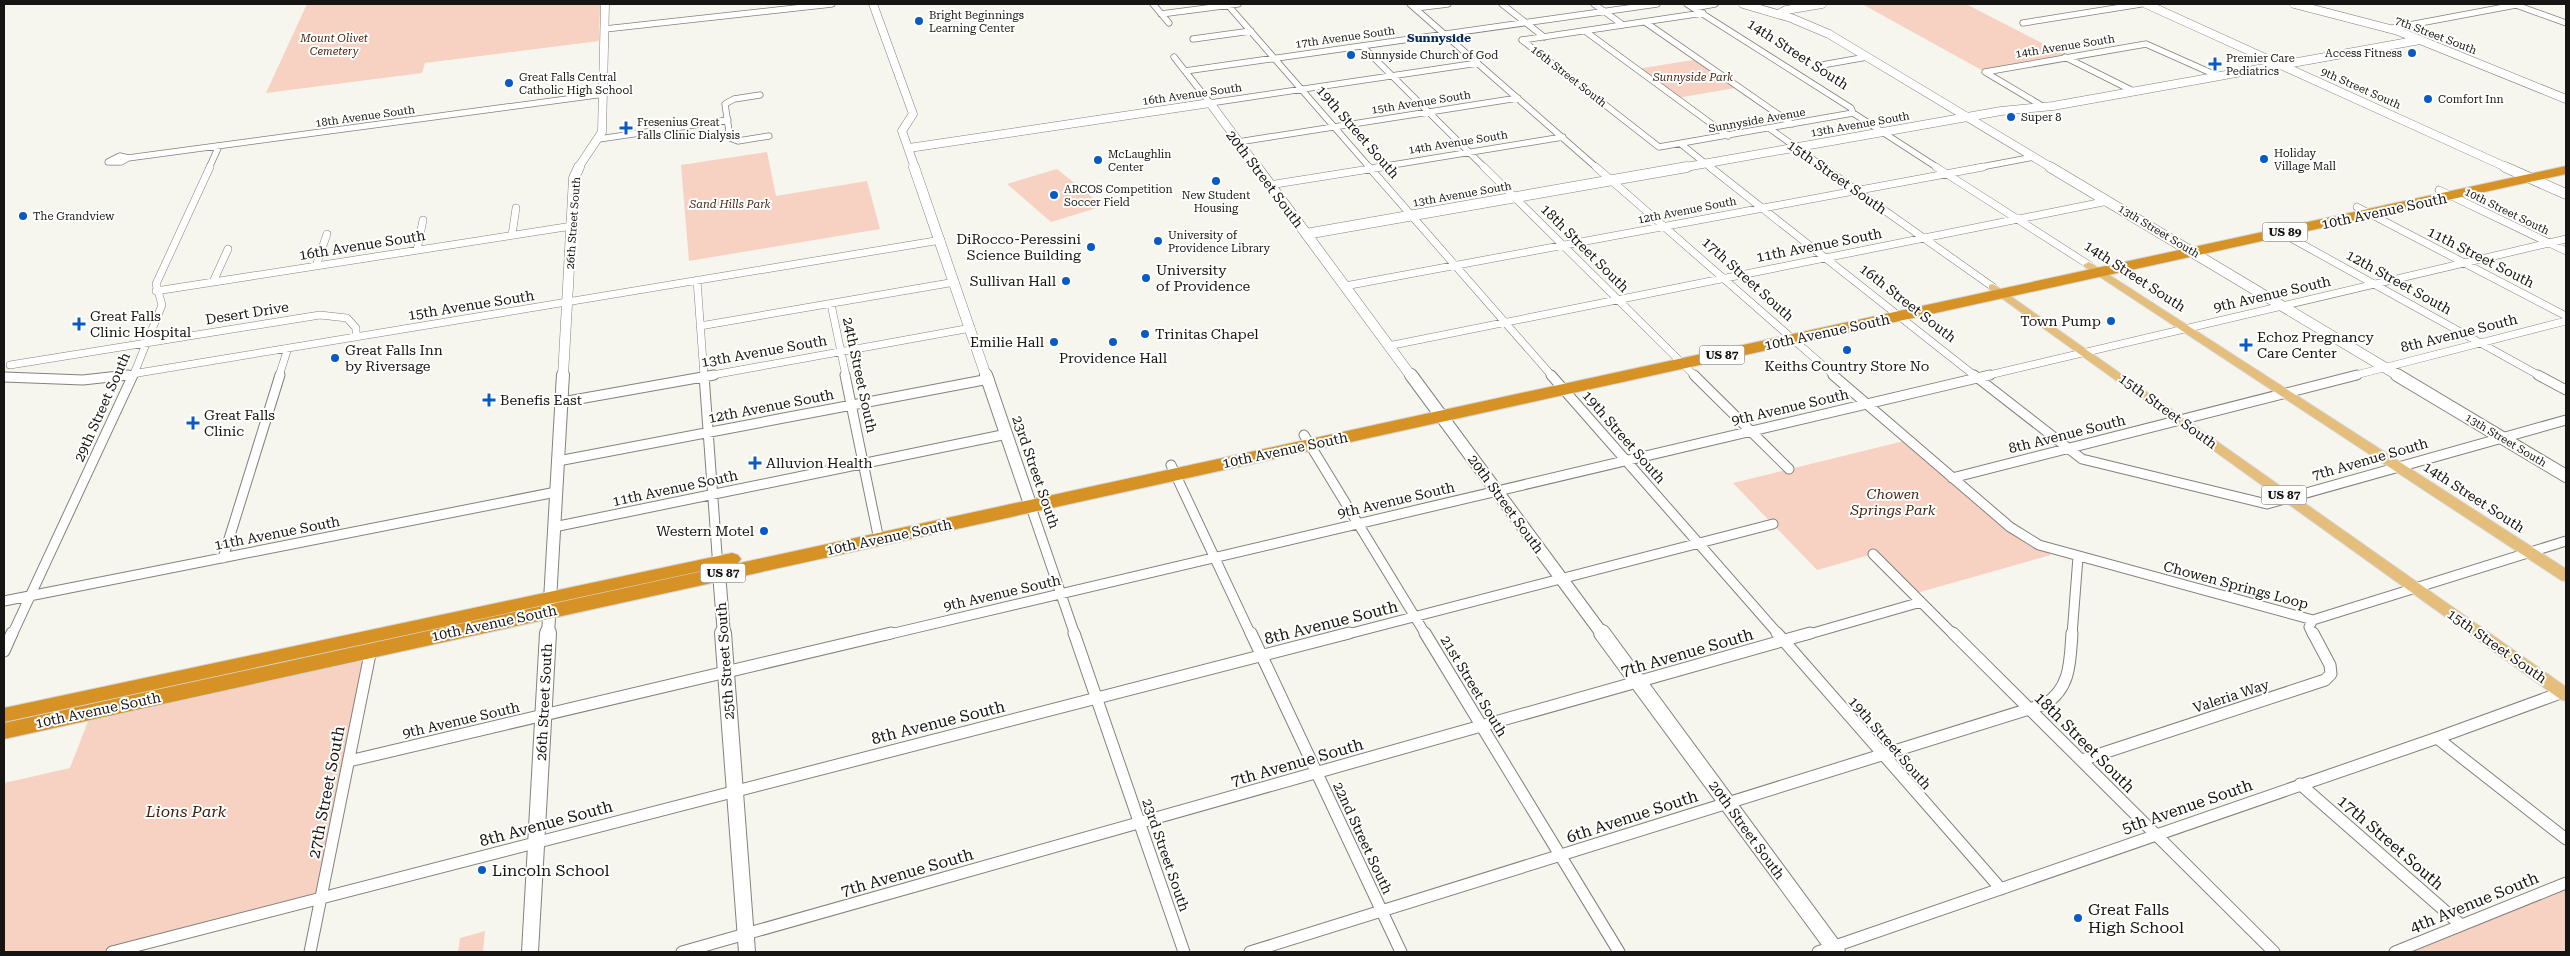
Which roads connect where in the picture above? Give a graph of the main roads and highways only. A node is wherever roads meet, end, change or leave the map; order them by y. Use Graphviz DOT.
graph roads {
  1 [pos="2566,163"];
  2 [pos="2566,170"];
  3 [pos="2525,175"];
  4 [pos="2277,230"];
  5 [pos="2188,249"];
  6 [pos="2089,265"];
  7 [pos="2101,273"];
  8 [pos="1998,290"];
  9 [pos="1438,412"];
  10 [pos="2566,576"];
  11 [pos="371,643"];
  12 [pos="2565,693"];
  13 [pos="4,716"];
  14 [pos="4,731"];
  1 -- 3 [label="highway, 10th Avenue South / US 89"];
  2 -- 3 [label="highway, 10th Avenue South / US 89"];
  3 -- 4 [label="highway, 10th Avenue South / US 89"];
  3 -- 4 [label="highway, 10th Avenue South / US 89"];
  4 -- 5 [label="highway, 10th Avenue South / US 89"];
  5 -- 6 [label="highway, 10th Avenue South / US 89"];
  5 -- 7 [label="highway, 10th Avenue South / US 89"];
  6 -- 7 [label="main road, 14th Street South"];
  6 -- 8 [label="highway, 10th Avenue South / US 87"];
  7 -- 8 [label="highway, 10th Avenue South / US 89"];
  7 -- 10 [label="main road, 14th Street South"];
  8 -- 9 [label="highway, 10th Avenue South / US 87"];
  8 -- 12 [label="main road, 15th Street South / US 87"];
  9 -- 11 [label="highway, 10th Avenue South / US 87"];
  11 -- 13 [label="highway, 10th Avenue South / US 87"];
  11 -- 14 [label="highway, 10th Avenue South / US 87"];
}
